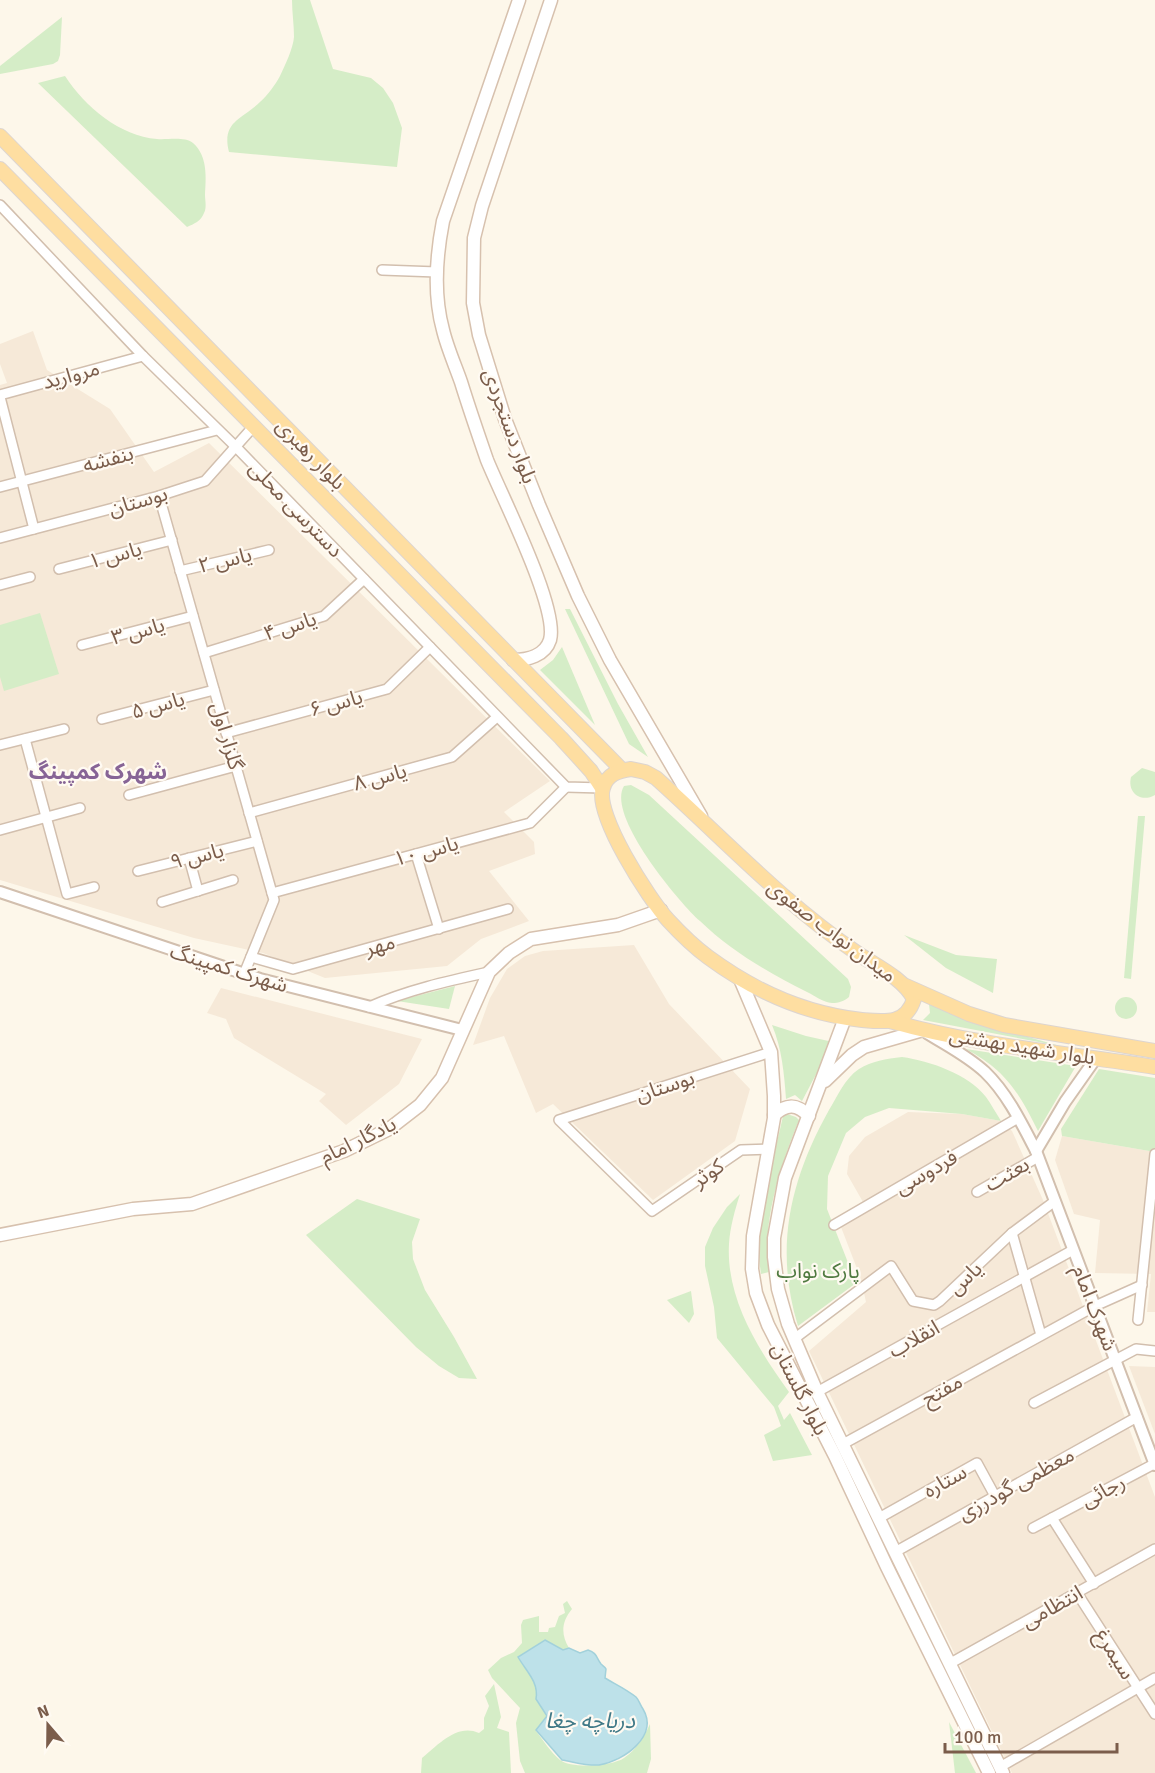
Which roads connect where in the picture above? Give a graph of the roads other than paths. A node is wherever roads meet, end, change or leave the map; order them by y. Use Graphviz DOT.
graph roads {
  1 [pos="519,0"];
  2 [pos="551,0"];
  3 [pos="0,136"];
  4 [pos="0,169"];
  5 [pos="0,205"];
  6 [pos="382,270"];
  7 [pos="437,272"];
  8 [pos="143,356"];
  9 [pos="0,396"];
  10 [pos="253,426"];
  11 [pos="217,430"];
  12 [pos="235,446"];
  13 [pos="22,482"];
  14 [pos="0,487"];
  15 [pos="159,496"];
  16 [pos="34,529"];
  17 [pos="0,538"];
  18 [pos="172,540"];
  19 [pos="269,550"];
  20 [pos="59,569"];
  21 [pos="180,571"];
  22 [pos="30,577"];
  23 [pos="364,579"];
  24 [pos="0,585"];
  25 [pos="193,616"];
  26 [pos="82,645"];
  27 [pos="430,647"];
  28 [pos="204,652"];
  29 [pos="513,660"];
  30 [pos="214,690"];
  31 [pos="498,717"];
  32 [pos="102,719"];
  33 [pos="64,729"];
  34 [pos="226,733"];
  35 [pos="25,739"];
  36 [pos="0,745"];
  37 [pos="236,766"];
  38 [pos="622,770"];
  39 [pos="566,787"];
  40 [pos="602,789"];
  41 [pos="129,795"];
  42 [pos="80,808"];
  43 [pos="249,813"];
  44 [pos="45,818"];
  45 [pos="706,824"];
  46 [pos="0,830"];
  47 [pos="257,841"];
  48 [pos="416,854"];
  49 [pos="189,858"];
  50 [pos="138,871"];
  51 [pos="234,880"];
  52 [pos="94,887"];
  53 [pos="198,891"];
  54 [pos="0,892"];
  55 [pos="272,893"];
  56 [pos="162,902"];
  57 [pos="508,909"];
  58 [pos="661,910"];
  59 [pos="439,929"];
  60 [pos="251,957"];
  61 [pos="489,972"];
  62 [pos="244,974"];
  63 [pos="740,979"];
  64 [pos="904,985"];
  65 [pos="369,1006"];
  66 [pos="845,1018"];
  67 [pos="890,1021"];
  68 [pos="462,1030"];
  69 [pos="923,1030"];
  70 [pos="1155,1051"];
  71 [pos="771,1052"];
  72 [pos="1096,1058"];
  73 [pos="1155,1067"];
  74 [pos="820,1086"];
  75 [pos="774,1115"];
  76 [pos="809,1116"];
  77 [pos="1018,1118"];
  78 [pos="769,1149"];
  79 [pos="1037,1154"];
  80 [pos="1155,1154"];
  81 [pos="977,1192"];
  82 [pos="1055,1202"];
  83 [pos="652,1211"];
  84 [pos="834,1225"];
  85 [pos="1012,1233"];
  86 [pos="0,1235"];
  87 [pos="1073,1250"];
  88 [pos="775,1268"];
  89 [pos="753,1273"];
  90 [pos="1025,1277"];
  91 [pos="1142,1285"];
  92 [pos="1095,1306"];
  93 [pos="1138,1320"];
  94 [pos="1041,1335"];
  95 [pos="794,1339"];
  96 [pos="1155,1352"];
  97 [pos="1115,1360"];
  98 [pos="817,1392"];
  99 [pos="1034,1403"];
  100 [pos="1137,1417"];
  101 [pos="843,1444"];
  102 [pos="1154,1459"];
  103 [pos="995,1496"];
  104 [pos="879,1518"];
  105 [pos="1052,1518"];
  106 [pos="1033,1528"];
  107 [pos="1155,1549"];
  108 [pos="895,1552"];
  109 [pos="1094,1584"];
  110 [pos="1077,1593"];
  111 [pos="949,1664"];
  112 [pos="1155,1678"];
  113 [pos="1137,1689"];
  114 [pos="1155,1714"];
  115 [pos="997,1771"];
  1 -- 7 [label="main road, بلوار دستجردی"];
  2 -- 45 [label="main road, بلوار دستجردی"];
  3 -- 29 [label="main road, بلوار رهبری"];
  4 -- 10 [label="main road, بلوار رهبری"];
  5 -- 8 [label="street, دسترسی محلی"];
  6 -- 7 [label="street"];
  7 -- 29 [label="main road, بلوار دستجردی"];
  8 -- 9 [label="street, مروارید"];
  8 -- 11 [label="street, دسترسی محلی"];
  9 -- 13 [label="street"];
  10 -- 12 [label="street, بوستان"];
  10 -- 40 [label="main road, بلوار رهبری"];
  11 -- 12 [label="street, دسترسی محلی"];
  11 -- 13 [label="street, بنفشه"];
  12 -- 15 [label="street, بوستان"];
  12 -- 23 [label="street, دسترسی محلی"];
  13 -- 14 [label="street, بنفشه"];
  13 -- 16 [label="street"];
  15 -- 16 [label="street, بوستان"];
  15 -- 18 [label="street, گلزار اول"];
  16 -- 17 [label="street, بوستان"];
  18 -- 20 [label="street, یاس ۱"];
  18 -- 21 [label="street, گلزار اول"];
  19 -- 21 [label="street, یاس ۲"];
  21 -- 25 [label="street, گلزار اول"];
  22 -- 24 [label="street"];
  23 -- 27 [label="street, دسترسی محلی"];
  23 -- 28 [label="street, یاس ۴"];
  25 -- 26 [label="street, یاس ۳"];
  25 -- 28 [label="street, گلزار اول"];
  27 -- 31 [label="street, دسترسی محلی"];
  27 -- 34 [label="street, یاس ۶"];
  28 -- 30 [label="street, گلزار اول"];
  29 -- 38 [label="main road, بلوار رهبری"];
  30 -- 32 [label="street, یاس ۵"];
  30 -- 34 [label="street, گلزار اول"];
  31 -- 39 [label="street, دسترسی محلی"];
  31 -- 43 [label="street, یاس ۸"];
  33 -- 35 [label="street"];
  34 -- 37 [label="street, گلزار اول"];
  35 -- 36 [label="street"];
  35 -- 44 [label="street"];
  37 -- 41 [label="street"];
  37 -- 43 [label="street, گلزار اول"];
  38 -- 40 [label="main road"];
  38 -- 45 [label="main road, میدان نواب صفوی"];
  39 -- 40 [label="street"];
  39 -- 48 [label="street, یاس ۱۰"];
  40 -- 58 [label="main road"];
  42 -- 44 [label="street"];
  43 -- 47 [label="street, گلزار اول"];
  44 -- 46 [label="street"];
  44 -- 52 [label="street"];
  45 -- 64 [label="main road, میدان نواب صفوی"];
  47 -- 49 [label="street, یاس ۹"];
  47 -- 55 [label="street, گلزار اول"];
  48 -- 55 [label="street, یاس ۱۰"];
  48 -- 59 [label="street"];
  49 -- 50 [label="street, یاس ۹"];
  49 -- 53 [label="street"];
  51 -- 53 [label="street"];
  53 -- 56 [label="street"];
  54 -- 62 [label="street, شهرک کمپینگ"];
  55 -- 60 [label="street, گلزار اول"];
  57 -- 59 [label="street, مهر"];
  58 -- 61 [label="main road, یادگار امام"];
  58 -- 63 [label="main road"];
  59 -- 60 [label="street, مهر"];
  60 -- 62 [label="street, گلزار اول"];
  61 -- 65 [label="street"];
  61 -- 68 [label="main road, یادگار امام"];
  62 -- 65 [label="street, شهرک کمپینگ"];
  63 -- 66 [label="main road"];
  63 -- 71 [label="main road, بلوار گلستان"];
  64 -- 67 [label="main road, میدان نواب صفوی"];
  64 -- 70 [label="main road, بلوار شهید بهشتی"];
  65 -- 68 [label="street, شهرک کمپینگ"];
  66 -- 67 [label="main road"];
  66 -- 74 [label="main road, بلوار گلستان"];
  67 -- 69 [label="main road, بلوار شهید بهشتی"];
  68 -- 86 [label="main road, یادگار امام"];
  69 -- 72 [label="main road, بلوار شهید بهشتی"];
  69 -- 74 [label="main road"];
  69 -- 77 [label="street, شهرک امام"];
  71 -- 75 [label="main road, بلوار گلستان"];
  71 -- 83 [label="street, بوستان"];
  72 -- 73 [label="main road, بلوار شهید بهشتی"];
  72 -- 79 [label="street"];
  74 -- 76 [label="main road, بلوار گلستان"];
  75 -- 76 [label="main road"];
  75 -- 78 [label="main road, بلوار گلستان"];
  76 -- 88 [label="main road, بلوار گلستان"];
  77 -- 79 [label="street, شهرک امام"];
  77 -- 84 [label="street, فردوسی"];
  78 -- 83 [label="street, کوثر"];
  78 -- 89 [label="main road, بلوار گلستان"];
  79 -- 81 [label="street, بعثت"];
  79 -- 82 [label="street, شهرک امام"];
  80 -- 91 [label="street"];
  82 -- 85 [label="street, یاس"];
  82 -- 87 [label="street, شهرک امام"];
  85 -- 90 [label="street"];
  85 -- 95 [label="street, یاس"];
  87 -- 90 [label="street, انقلاب"];
  87 -- 92 [label="street, شهرک امام"];
  88 -- 89 [label="main road"];
  88 -- 95 [label="main road, بلوار گلستان"];
  89 -- 115 [label="main road, بلوار گلستان"];
  90 -- 94 [label="street"];
  90 -- 98 [label="street, انقلاب"];
  91 -- 92 [label="street, مفتح"];
  91 -- 93 [label="street"];
  92 -- 94 [label="street, مفتح"];
  92 -- 97 [label="street, شهرک امام"];
  94 -- 101 [label="street, مفتح"];
  95 -- 98 [label="main road, بلوار گلستان"];
  96 -- 97 [label="street"];
  97 -- 99 [label="street"];
  97 -- 100 [label="street, شهرک امام"];
  98 -- 101 [label="main road, بلوار گلستان"];
  100 -- 102 [label="street, شهرک امام"];
  100 -- 103 [label="street, معظمی گودرزی"];
  101 -- 104 [label="main road, بلوار گلستان"];
  102 -- 105 [label="street, رجائی"];
  103 -- 104 [label="street, ستاره"];
  103 -- 108 [label="street, معظمی گودرزی"];
  104 -- 108 [label="main road, بلوار گلستان"];
  105 -- 106 [label="street, رجائی"];
  105 -- 109 [label="street"];
  107 -- 109 [label="street, انتظامی"];
  108 -- 111 [label="main road, بلوار گلستان"];
  109 -- 110 [label="street, انتظامی"];
  110 -- 111 [label="street, انتظامی"];
  110 -- 113 [label="street, سیمرغ"];
  111 -- 115 [label="main road, بلوار گلستان"];
  112 -- 113 [label="street"];
  113 -- 114 [label="street, سیمرغ"];
  113 -- 115 [label="street"];
}
